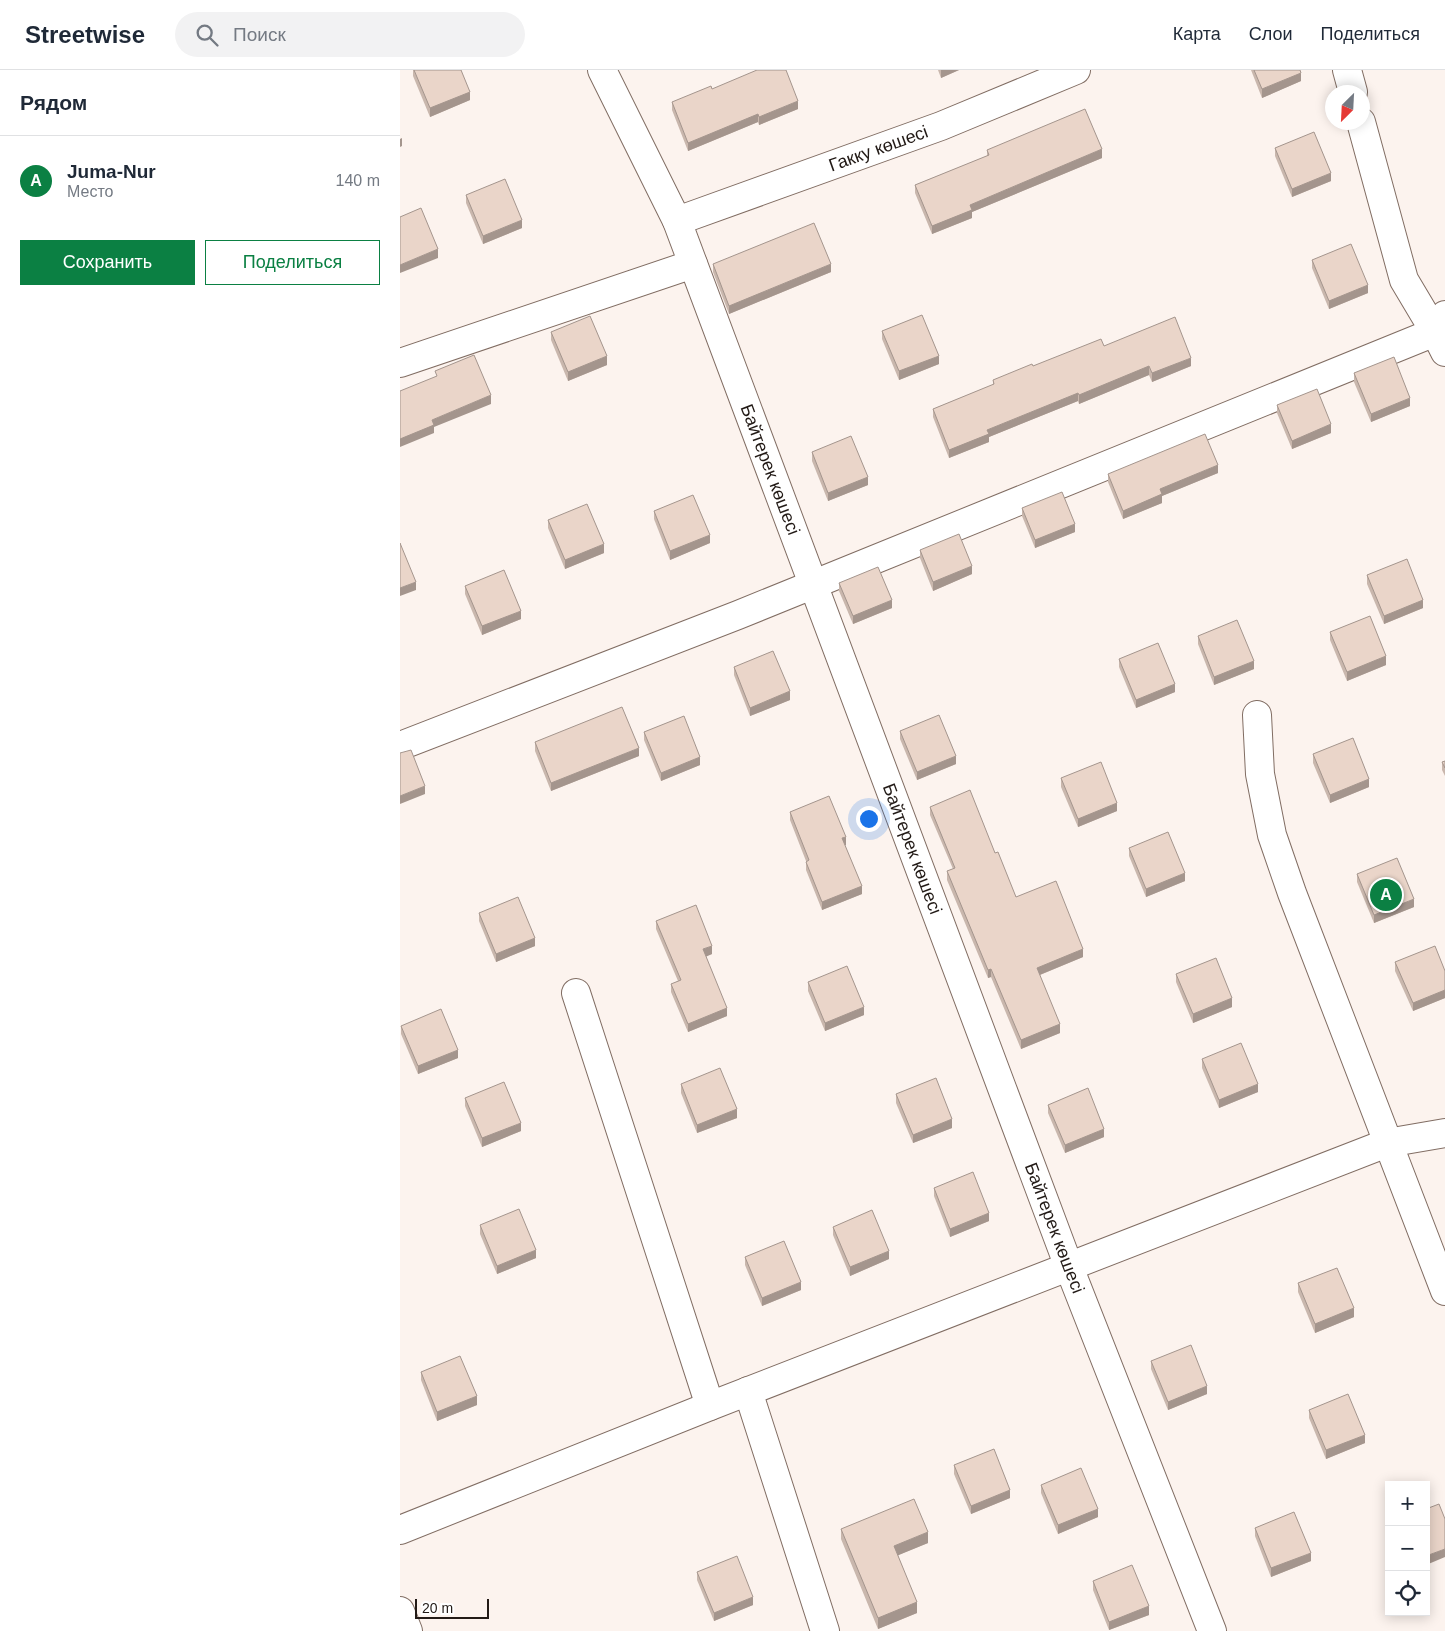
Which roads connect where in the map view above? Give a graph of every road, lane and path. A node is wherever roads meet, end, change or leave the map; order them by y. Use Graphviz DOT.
graph roads {
  1 [pos="602,70"];
  2 [pos="1076,70"];
  3 [pos="1347,70"];
  4 [pos="1351,85"];
  5 [pos="1363,130"];
  6 [pos="677,221"];
  7 [pos="693,264"];
  8 [pos="1442,333"];
  9 [pos="400,363"];
  10 [pos="813,584"];
  11 [pos="1257,715"];
  12 [pos="400,746"];
  13 [pos="576,993"];
  14 [pos="1445,1133"];
  15 [pos="1388,1143"];
  16 [pos="1069,1267"];
  17 [pos="1445,1291"];
  18 [pos="748,1391"];
  19 [pos="710,1406"];
  20 [pos="400,1530"];
  21 [pos="400,1611"];
  22 [pos="408,1631"];
  23 [pos="826,1631"];
  24 [pos="1212,1631"];
  1 -- 6 [label="street, Байтерек көшесі"];
  2 -- 6 [label="street, Гакку көшесі"];
  3 -- 4 [label="street"];
  5 -- 8 [label="street"];
  6 -- 7 [label="street, Байтерек көшесі"];
  7 -- 9 [label="street"];
  7 -- 10 [label="street, Байтерек көшесі"];
  8 -- 10 [label="street"];
  10 -- 12 [label="street"];
  10 -- 16 [label="street, Байтерек көшесі"];
  11 -- 15 [label="street"];
  13 -- 19 [label="street"];
  14 -- 15 [label="street"];
  15 -- 16 [label="street"];
  15 -- 17 [label="street"];
  16 -- 18 [label="street"];
  16 -- 24 [label="street, Байтерек көшесі"];
  18 -- 19 [label="street"];
  18 -- 23 [label="street"];
  19 -- 20 [label="street"];
  21 -- 22 [label="street"];
}
